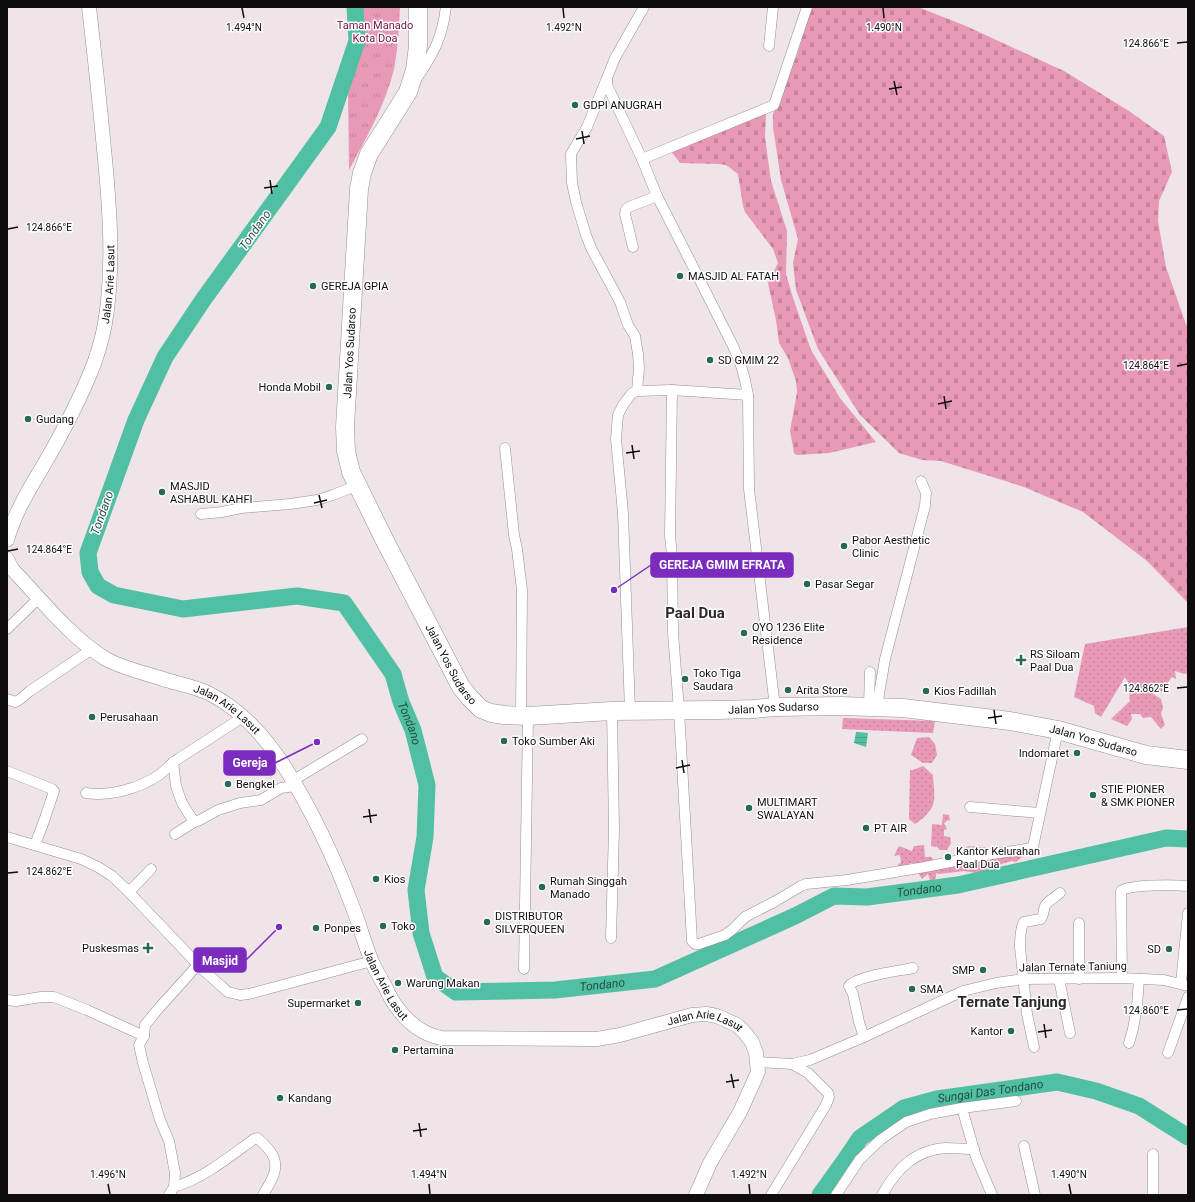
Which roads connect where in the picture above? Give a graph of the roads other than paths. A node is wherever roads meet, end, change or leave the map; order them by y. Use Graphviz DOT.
graph roads {
  1 [pos="89,7"];
  2 [pos="418,7"];
  3 [pos="446,7"];
  4 [pos="644,7"];
  5 [pos="773,7"];
  6 [pos="807,7"];
  7 [pos="768,46"];
  8 [pos="607,78"];
  9 [pos="408,92"];
  10 [pos="642,159"];
  11 [pos="658,196"];
  12 [pos="633,247"];
  13 [pos="672,390"];
  14 [pos="637,391"];
  15 [pos="748,395"];
  16 [pos="505,448"];
  17 [pos="921,481"];
  18 [pos="358,485"];
  19 [pos="201,514"];
  20 [pos="7,540"];
  21 [pos="7,559"];
  22 [pos="39,598"];
  23 [pos="7,629"];
  24 [pos="92,649"];
  25 [pos="870,672"];
  26 [pos="7,699"];
  27 [pos="873,706"];
  28 [pos="775,707"];
  29 [pos="679,710"];
  30 [pos="621,711"];
  31 [pos="525,716"];
  32 [pos="243,717"];
  33 [pos="1058,730"];
  34 [pos="362,739"];
  35 [pos="1188,760"];
  36 [pos="173,762"];
  37 [pos="7,771"];
  38 [pos="294,783"];
  39 [pos="86,794"];
  40 [pos="970,808"];
  41 [pos="1040,812"];
  42 [pos="194,822"];
  43 [pos="175,834"];
  44 [pos="7,837"];
  45 [pos="35,845"];
  46 [pos="151,869"];
  47 [pos="1188,886"];
  48 [pos="126,889"];
  49 [pos="1060,893"];
  50 [pos="1188,913"];
  51 [pos="1079,923"];
  52 [pos="611,938"];
  53 [pos="372,961"];
  54 [pos="913,968"];
  55 [pos="202,969"];
  56 [pos="524,969"];
  57 [pos="1122,978"];
  58 [pos="1024,979"];
  59 [pos="1060,979"];
  60 [pos="1079,979"];
  61 [pos="1138,979"];
  62 [pos="1185,984"];
  63 [pos="1188,996"];
  64 [pos="7,1000"];
  65 [pos="1070,1033"];
  66 [pos="144,1036"];
  67 [pos="864,1037"];
  68 [pos="1129,1043"];
  69 [pos="1034,1047"];
  70 [pos="1168,1053"];
  71 [pos="758,1062"];
  72 [pos="792,1064"];
  73 [pos="1016,1101"];
  74 [pos="962,1108"];
  75 [pos="1024,1146"];
  76 [pos="974,1149"];
  77 [pos="1153,1154"];
  78 [pos="172,1191"];
  79 [pos="262,1195"];
  80 [pos="696,1195"];
  81 [pos="771,1195"];
  82 [pos="836,1195"];
  83 [pos="882,1195"];
  84 [pos="992,1195"];
  85 [pos="1035,1195"];
  86 [pos="1153,1195"];
  1 -- 20 [label="main road, Jalan Arie Lasut"];
  2 -- 9 [label="highway, Jalan Yos Sudarso"];
  3 -- 9 [label="street"];
  4 -- 8 [label="street"];
  5 -- 7 [label="street"];
  6 -- 10 [label="street"];
  8 -- 10 [label="street"];
  8 -- 14 [label="street"];
  9 -- 18 [label="highway, Jalan Yos Sudarso"];
  10 -- 11 [label="street"];
  11 -- 12 [label="street"];
  11 -- 15 [label="street"];
  13 -- 14 [label="street"];
  13 -- 15 [label="street"];
  13 -- 29 [label="street"];
  14 -- 30 [label="street"];
  15 -- 28 [label="street"];
  16 -- 31 [label="street"];
  17 -- 27 [label="street"];
  18 -- 19 [label="street"];
  18 -- 31 [label="highway, Jalan Yos Sudarso"];
  21 -- 22 [label="main road, Jalan Arie Lasut"];
  22 -- 23 [label="street"];
  22 -- 24 [label="main road, Jalan Arie Lasut"];
  24 -- 26 [label="street"];
  24 -- 32 [label="main road, Jalan Arie Lasut"];
  25 -- 27 [label="street"];
  27 -- 28 [label="highway, Jalan Yos Sudarso"];
  27 -- 33 [label="highway, Jalan Yos Sudarso"];
  28 -- 29 [label="highway, Jalan Yos Sudarso"];
  29 -- 30 [label="highway, Jalan Yos Sudarso"];
  29 -- 41 [label="street"];
  30 -- 31 [label="highway, Jalan Yos Sudarso"];
  30 -- 52 [label="street"];
  31 -- 56 [label="street"];
  32 -- 36 [label="street"];
  32 -- 38 [label="main road, Jalan Arie Lasut"];
  33 -- 35 [label="highway, Jalan Yos Sudarso"];
  33 -- 41 [label="street"];
  34 -- 38 [label="street"];
  36 -- 39 [label="street"];
  36 -- 42 [label="street"];
  37 -- 45 [label="street"];
  38 -- 42 [label="street"];
  38 -- 53 [label="main road, Jalan Arie Lasut"];
  40 -- 41 [label="street"];
  42 -- 43 [label="street"];
  44 -- 45 [label="street"];
  45 -- 48 [label="street"];
  46 -- 48 [label="street"];
  47 -- 57 [label="street"];
  48 -- 55 [label="street"];
  49 -- 58 [label="street"];
  50 -- 62 [label="street"];
  51 -- 60 [label="street"];
  53 -- 55 [label="street"];
  53 -- 71 [label="main road, Jalan Arie Lasut"];
  54 -- 67 [label="street"];
  55 -- 66 [label="street"];
  57 -- 60 [label="street, Jalan Ternate Taniung"];
  57 -- 61 [label="street, Jalan Ternate Taniung"];
  58 -- 59 [label="street, Jalan Ternate Taniung"];
  58 -- 67 [label="street, Jalan Ternate Taniung"];
  58 -- 69 [label="street"];
  59 -- 60 [label="street, Jalan Ternate Taniung"];
  59 -- 65 [label="street"];
  61 -- 62 [label="street, Jalan Ternate Taniung"];
  61 -- 68 [label="street"];
  63 -- 70 [label="street"];
  64 -- 66 [label="street"];
  66 -- 78 [label="street"];
  67 -- 72 [label="street, Jalan Ternate Taniung"];
  71 -- 72 [label="street, Jalan Ternate Taniung"];
  71 -- 80 [label="main road, Jalan Arie Lasut"];
  72 -- 81 [label="street"];
  73 -- 74 [label="street"];
  74 -- 76 [label="street"];
  74 -- 82 [label="street"];
  75 -- 85 [label="street"];
  76 -- 83 [label="street"];
  76 -- 84 [label="street"];
  77 -- 86 [label="street"];
  78 -- 79 [label="street"];
}
